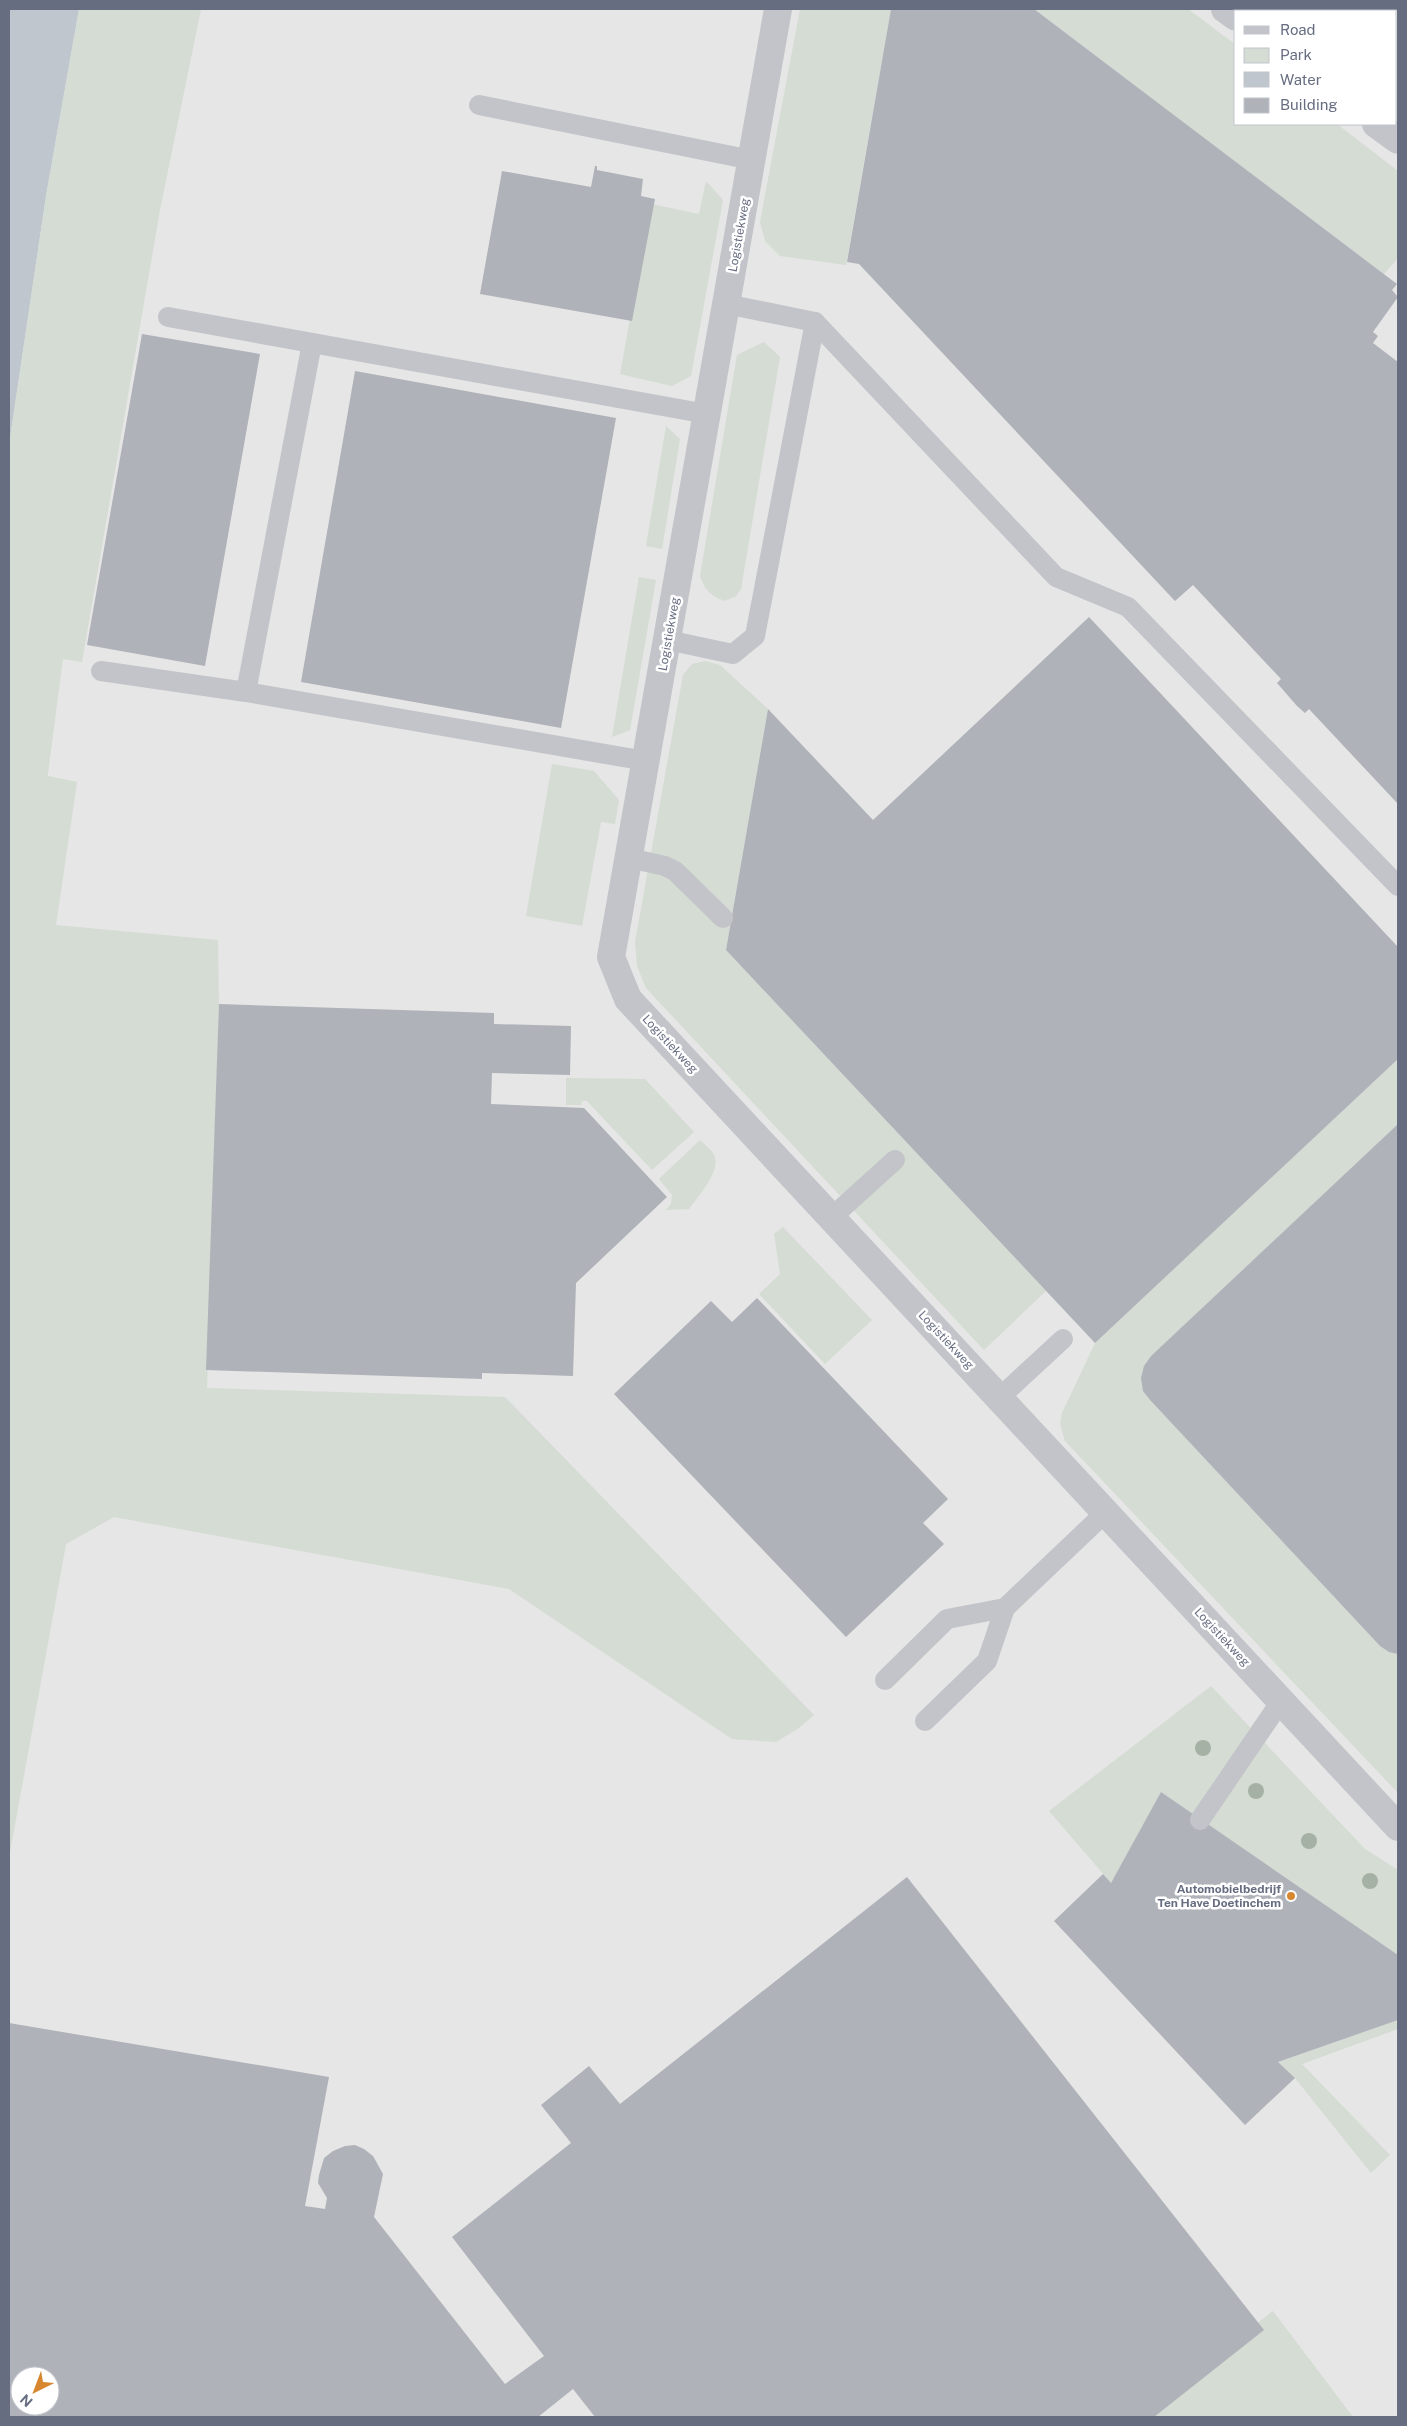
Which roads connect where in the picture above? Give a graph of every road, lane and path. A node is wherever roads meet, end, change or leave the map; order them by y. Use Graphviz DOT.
graph roads {
  1 [pos="778,9"];
  2 [pos="479,105"];
  3 [pos="1377,125"];
  4 [pos="1398,140"];
  5 [pos="752,160"];
  6 [pos="726,304"];
  7 [pos="168,317"];
  8 [pos="814,322"];
  9 [pos="312,343"];
  10 [pos="707,414"];
  11 [pos="668,640"];
  12 [pos="101,671"];
  13 [pos="246,692"];
  14 [pos="646,761"];
  15 [pos="629,858"];
  16 [pos="1398,886"];
  17 [pos="723,918"];
  18 [pos="895,1160"];
  19 [pos="832,1217"];
  20 [pos="1063,1339"];
  21 [pos="999,1398"];
  22 [pos="1106,1512"];
  23 [pos="1005,1608"];
  24 [pos="885,1680"];
  25 [pos="1281,1701"];
  26 [pos="925,1722"];
  27 [pos="1200,1820"];
  28 [pos="1398,1827"];
  1 -- 5 [label="street, Logistiekweg"];
  2 -- 5 [label="lane"];
  3 -- 4 [label="street"];
  5 -- 6 [label="street, Logistiekweg"];
  6 -- 8 [label="lane"];
  6 -- 10 [label="street, Logistiekweg"];
  7 -- 9 [label="lane"];
  8 -- 11 [label="lane"];
  8 -- 16 [label="lane"];
  9 -- 10 [label="lane"];
  9 -- 13 [label="lane"];
  10 -- 11 [label="street, Logistiekweg"];
  11 -- 14 [label="street, Logistiekweg"];
  12 -- 13 [label="lane"];
  13 -- 14 [label="lane"];
  14 -- 15 [label="street, Logistiekweg"];
  15 -- 17 [label="lane"];
  15 -- 19 [label="street, Logistiekweg"];
  18 -- 19 [label="lane"];
  19 -- 21 [label="street, Logistiekweg"];
  20 -- 21 [label="lane"];
  21 -- 22 [label="street, Logistiekweg"];
  22 -- 23 [label="lane"];
  22 -- 25 [label="street, Logistiekweg"];
  23 -- 24 [label="lane"];
  23 -- 26 [label="lane"];
  25 -- 27 [label="lane"];
  25 -- 28 [label="street, Logistiekweg"];
}
